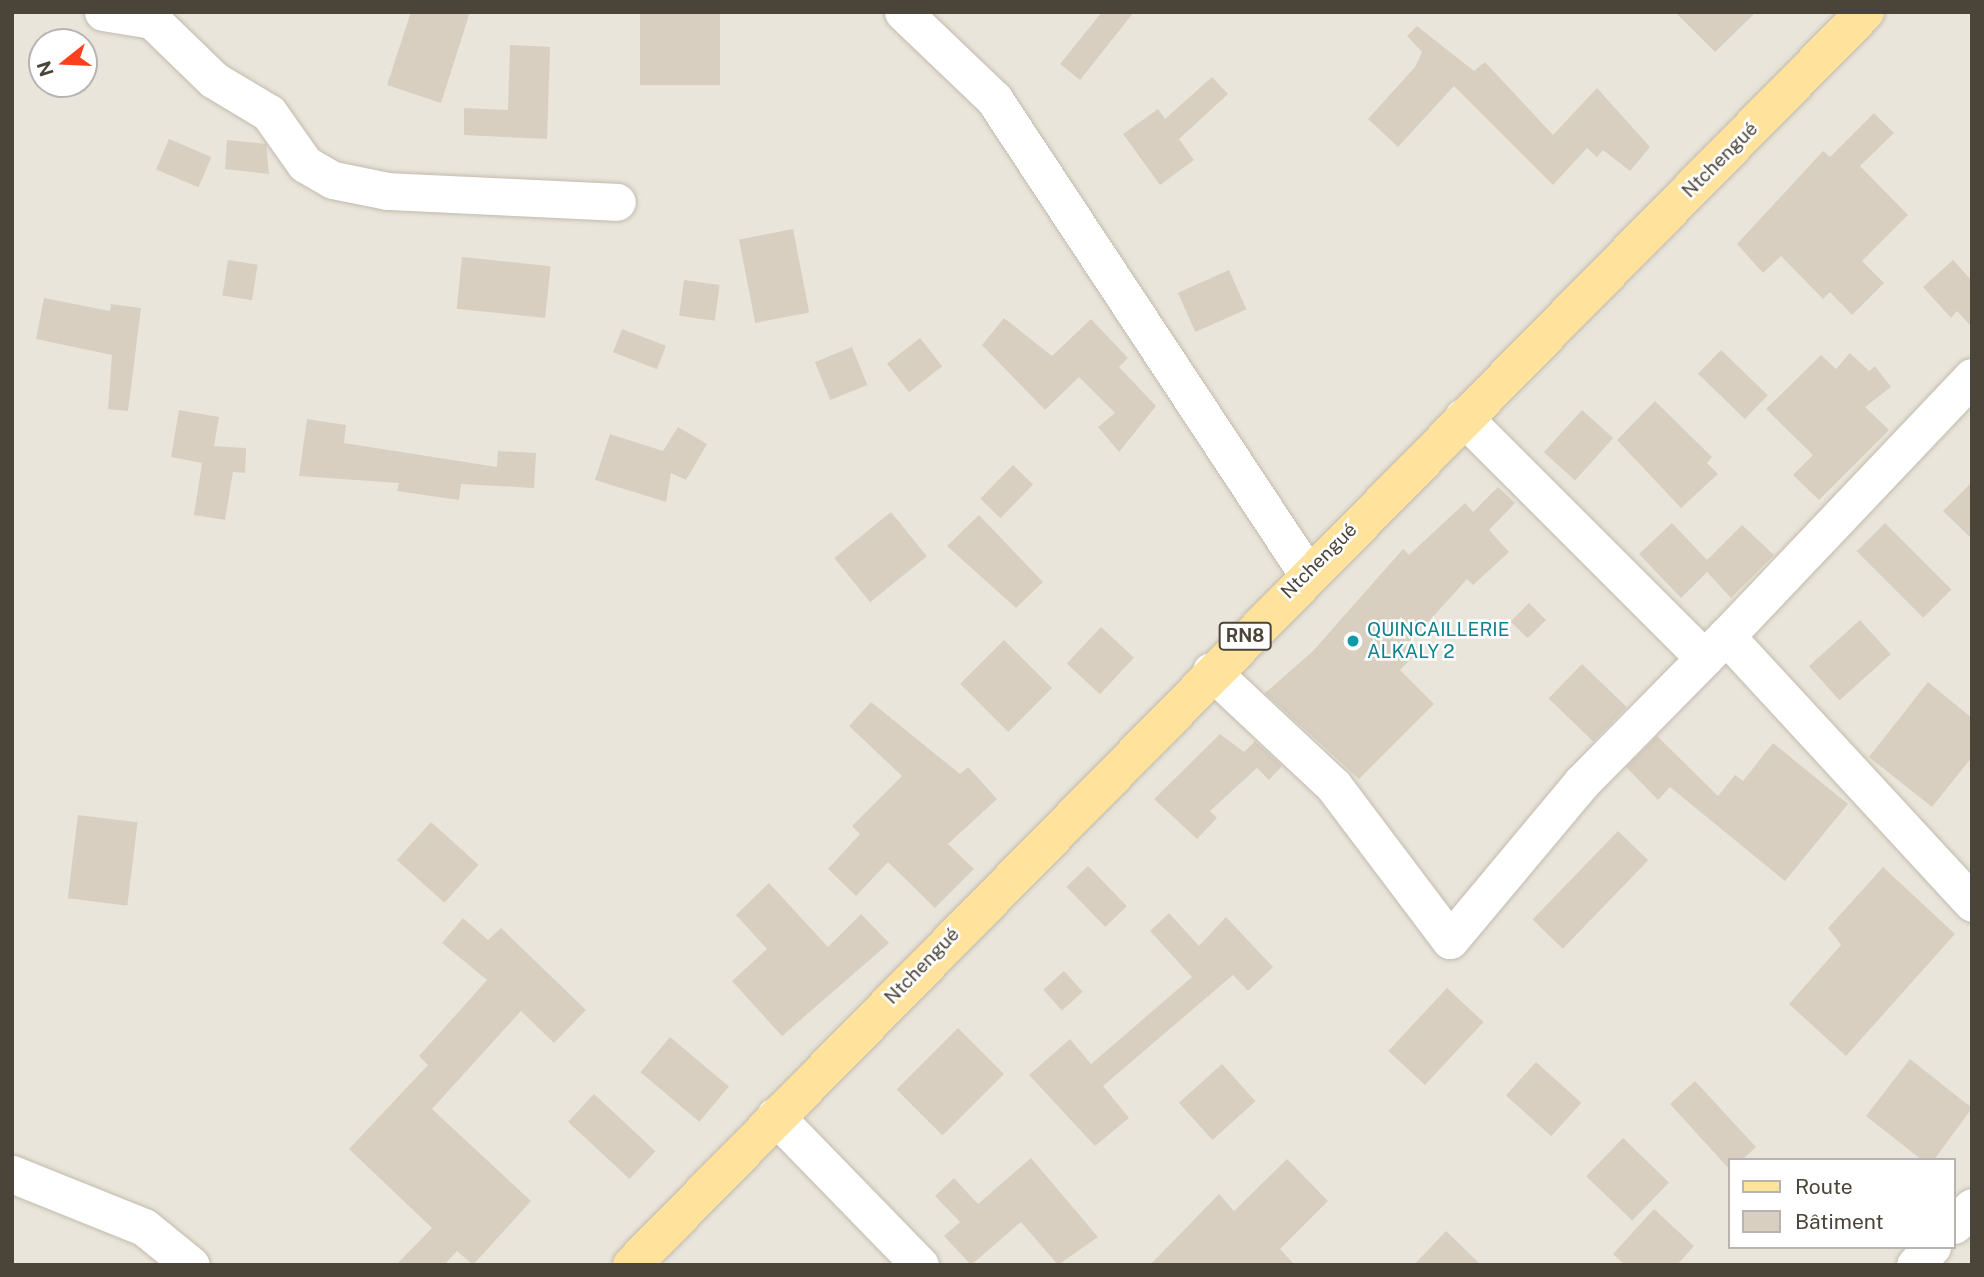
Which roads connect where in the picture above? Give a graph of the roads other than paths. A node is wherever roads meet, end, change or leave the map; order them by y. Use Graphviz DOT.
graph roads {
  1 [pos="103,12"];
  2 [pos="903,12"];
  3 [pos="1865,12"];
  4 [pos="617,202"];
  5 [pos="1972,377"];
  6 [pos="1463,417"];
  7 [pos="1306,572"];
  8 [pos="1715,647"];
  9 [pos="1211,671"];
  10 [pos="1972,902"];
  11 [pos="775,1116"];
  12 [pos="12,1174"];
  13 [pos="1972,1207"];
  14 [pos="1956,1223"];
  15 [pos="1930,1249"];
  16 [pos="191,1265"];
  17 [pos="632,1265"];
  18 [pos="920,1265"];
  19 [pos="1915,1265"];
  1 -- 4 [label="street"];
  2 -- 7 [label="street"];
  3 -- 6 [label="main road, Ntchengué / RN8"];
  5 -- 8 [label="street"];
  6 -- 7 [label="main road, Ntchengué / RN8"];
  6 -- 8 [label="street"];
  7 -- 9 [label="main road, Ntchengué / RN8"];
  8 -- 9 [label="street"];
  8 -- 10 [label="street"];
  9 -- 11 [label="main road, Ntchengué / RN8"];
  11 -- 17 [label="main road, Ntchengué / RN8"];
  11 -- 18 [label="street"];
  12 -- 16 [label="street"];
  13 -- 14 [label="street"];
  15 -- 19 [label="street"];
}
